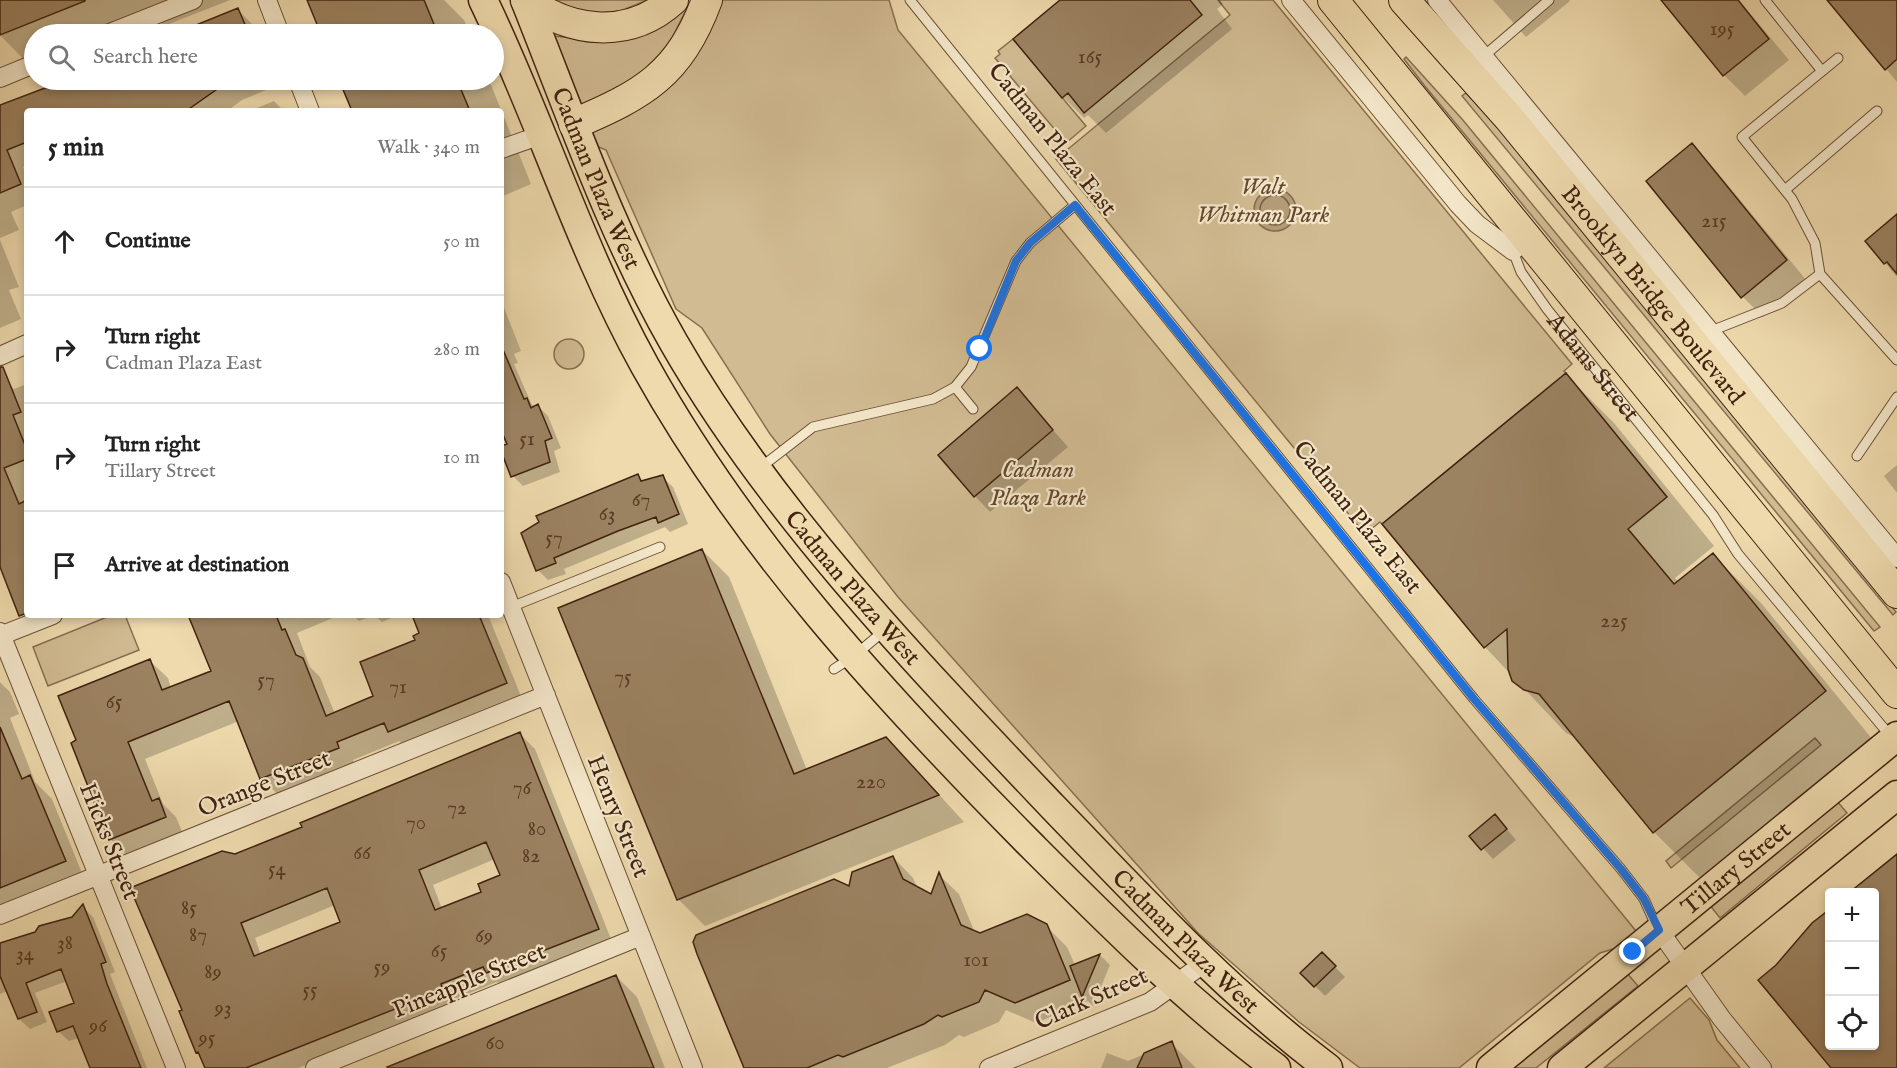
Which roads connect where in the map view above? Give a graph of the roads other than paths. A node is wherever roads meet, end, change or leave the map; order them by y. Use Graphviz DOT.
graph roads {
  1 [pos="193,0"];
  2 [pos="267,0"];
  3 [pos="483,0"];
  4 [pos="525,0"];
  5 [pos="673,0"];
  6 [pos="707,0"];
  7 [pos="910,0"];
  8 [pos="1291,0"];
  9 [pos="1333,0"];
  10 [pos="1404,0"];
  11 [pos="1437,0"];
  12 [pos="1550,0"];
  13 [pos="1765,0"];
  14 [pos="132,24"];
  15 [pos="276,24"];
  16 [pos="493,24"];
  17 [pos="504,49"];
  18 [pos="1484,56"];
  19 [pos="1838,58"];
  20 [pos="24,68"];
  21 [pos="1822,71"];
  22 [pos="0,78"];
  23 [pos="302,90"];
  24 [pos="309,108"];
  25 [pos="1876,111"];
  26 [pos="574,124"];
  27 [pos="541,135"];
  28 [pos="504,148"];
  29 [pos="1785,190"];
  30 [pos="1075,205"];
  31 [pos="1520,246"];
  32 [pos="1820,274"];
  33 [pos="1711,332"];
  34 [pos="24,345"];
  35 [pos="0,356"];
  36 [pos="1897,360"];
  37 [pos="955,387"];
  38 [pos="1897,397"];
  39 [pos="973,409"];
  40 [pos="1857,456"];
  41 [pos="758,469"];
  42 [pos="660,547"];
  43 [pos="1897,558"];
  44 [pos="504,590"];
  45 [pos="1897,593"];
  46 [pos="511,607"];
  47 [pos="45,618"];
  48 [pos="888,627"];
  49 [pos="0,635"];
  50 [pos="844,662"];
  51 [pos="1897,693"];
  52 [pos="546,695"];
  53 [pos="1895,738"];
  54 [pos="1897,795"];
  55 [pos="98,876"];
  56 [pos="0,915"];
  57 [pos="1659,930"];
  58 [pos="641,936"];
  59 [pos="1206,962"];
  60 [pos="1686,968"];
  61 [pos="1175,984"];
  62 [pos="1565,1067"];
  63 [pos="176,1068"];
  64 [pos="315,1068"];
  65 [pos="693,1068"];
  66 [pos="989,1068"];
  67 [pos="1276,1068"];
  68 [pos="1328,1068"];
  69 [pos="1491,1068"];
  70 [pos="1762,1068"];
  1 -- 14 [label="street"];
  2 -- 15 [label="street"];
  3 -- 16 [label="main road, Cadman Plaza West"];
  4 -- 5 [label="highway"];
  4 -- 26 [label="main road, Cadman Plaza West"];
  6 -- 26 [label="highway"];
  7 -- 30 [label="lane, Cadman Plaza East"];
  8 -- 31 [label="street, Adams Street"];
  9 -- 31 [label="highway"];
  10 -- 45 [label="highway, Brooklyn Bridge Boulevard"];
  11 -- 18 [label="street"];
  12 -- 18 [label="lane"];
  13 -- 21 [label="lane"];
  17 -- 27 [label="main road, Cadman Plaza West"];
  18 -- 33 [label="street"];
  19 -- 21 [label="lane"];
  20 -- 22 [label="street"];
  21 -- 29 [label="lane"];
  23 -- 24 [label="street"];
  25 -- 29 [label="lane"];
  26 -- 41 [label="main road, Cadman Plaza West"];
  27 -- 28 [label="street"];
  27 -- 50 [label="main road, Cadman Plaza West"];
  29 -- 32 [label="lane"];
  30 -- 37 [label="lane"];
  30 -- 57 [label="lane, Cadman Plaza East"];
  31 -- 51 [label="highway, Adams Street"];
  31 -- 53 [label="lane, Adams Street"];
  32 -- 33 [label="lane"];
  32 -- 36 [label="lane"];
  33 -- 43 [label="street"];
  34 -- 35 [label="street"];
  37 -- 39 [label="lane"];
  37 -- 41 [label="lane"];
  38 -- 40 [label="lane"];
  41 -- 48 [label="main road, Cadman Plaza West"];
  42 -- 46 [label="lane"];
  44 -- 46 [label="street, Henry Street"];
  46 -- 52 [label="street, Henry Street"];
  47 -- 49 [label="street"];
  48 -- 50 [label="lane"];
  48 -- 59 [label="main road, Cadman Plaza West"];
  49 -- 55 [label="street, Hicks Street"];
  50 -- 61 [label="main road, Cadman Plaza West"];
  52 -- 55 [label="street, Orange Street"];
  52 -- 58 [label="street, Henry Street"];
  53 -- 57 [label="main road, Tillary Street"];
  54 -- 60 [label="main road, Tillary Street"];
  55 -- 56 [label="street, Orange Street"];
  55 -- 63 [label="street, Hicks Street"];
  57 -- 60 [label="street, Cadman Plaza East"];
  57 -- 69 [label="main road, Tillary Street"];
  58 -- 64 [label="street, Pineapple Street"];
  58 -- 65 [label="street, Henry Street"];
  59 -- 61 [label="street, Clark Street"];
  59 -- 68 [label="main road, Cadman Plaza West"];
  60 -- 62 [label="main road, Tillary Street"];
  60 -- 70 [label="street, Cadman Plaza East"];
  61 -- 66 [label="street, Clark Street"];
  61 -- 67 [label="main road, Cadman Plaza West"];
}
